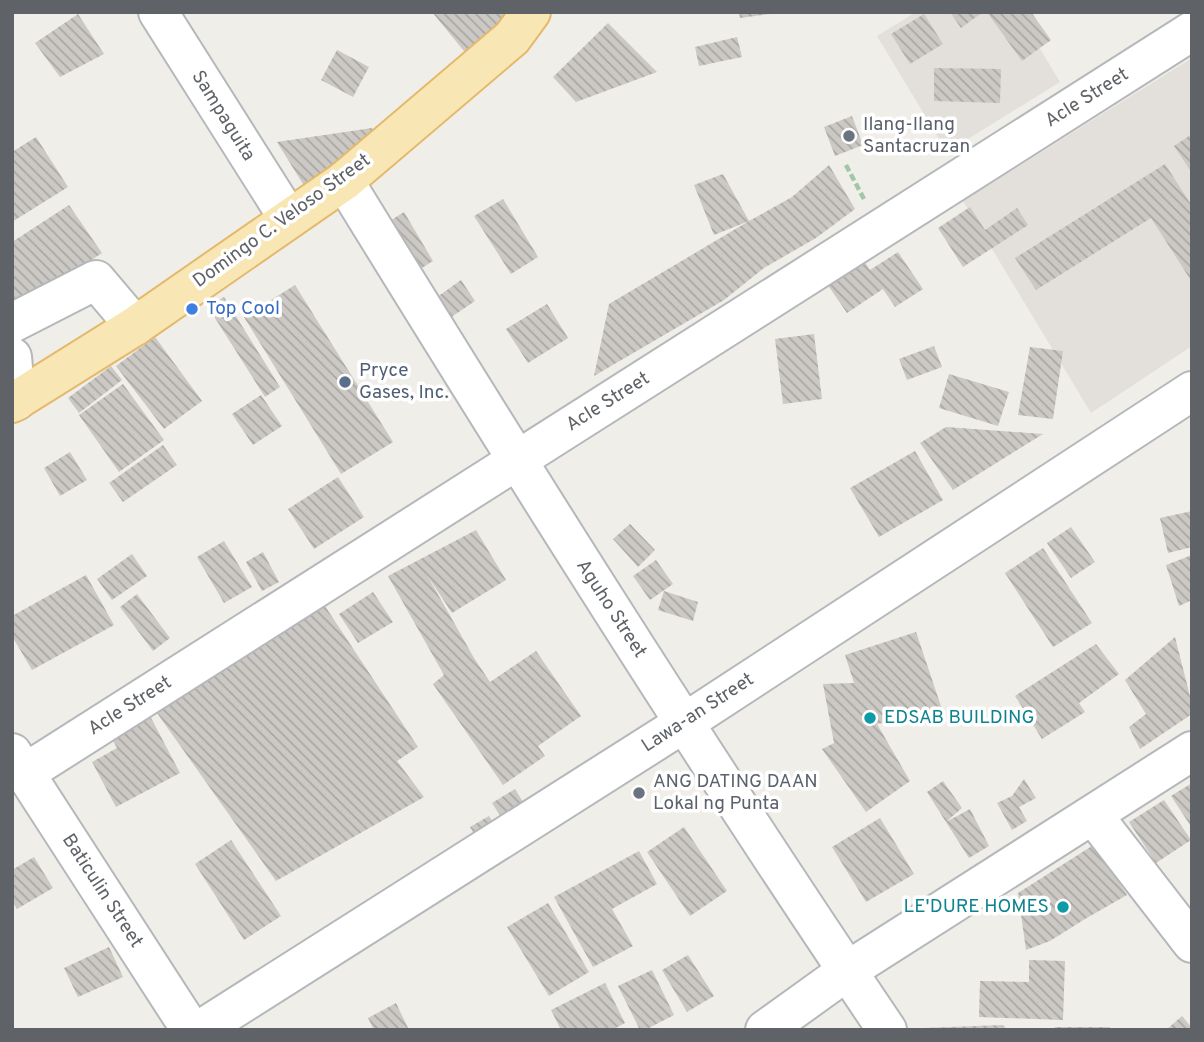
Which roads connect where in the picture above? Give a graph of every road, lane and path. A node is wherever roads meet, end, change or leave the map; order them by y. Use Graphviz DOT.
graph roads {
  1 [pos="158,12"];
  2 [pos="531,12"];
  3 [pos="1192,31"];
  4 [pos="846,165"];
  5 [pos="344,181"];
  6 [pos="289,219"];
  7 [pos="880,229"];
  8 [pos="12,323"];
  9 [pos="135,326"];
  10 [pos="12,357"];
  11 [pos="1192,391"];
  12 [pos="14,402"];
  13 [pos="516,461"];
  14 [pos="684,723"];
  15 [pos="1192,751"];
  16 [pos="19,763"];
  17 [pos="1093,815"];
  18 [pos="1192,943"];
  19 [pos="847,971"];
  20 [pos="191,1030"];
  21 [pos="200,1030"];
  22 [pos="765,1030"];
  23 [pos="887,1030"];
  1 -- 6 [label="street, Sampaguita"];
  2 -- 5 [label="main road, Domingo C. Veloso Street"];
  3 -- 7 [label="street, Acle Street"];
  4 -- 7 [label="path"];
  5 -- 6 [label="main road, Domingo C. Veloso Street"];
  5 -- 13 [label="street, Aguho Street"];
  6 -- 9 [label="main road, Domingo C. Veloso Street"];
  7 -- 13 [label="street, Acle Street"];
  8 -- 9 [label="street"];
  9 -- 12 [label="main road, Domingo C. Veloso Street"];
  10 -- 12 [label="street"];
  11 -- 14 [label="street, Lawa-an Street"];
  13 -- 14 [label="street, Aguho Street"];
  13 -- 16 [label="street, Acle Street"];
  14 -- 19 [label="street, Aguho Street"];
  14 -- 21 [label="street, Lawa-an Street"];
  15 -- 17 [label="street"];
  16 -- 20 [label="street, Baticulin Street"];
  17 -- 18 [label="street"];
  17 -- 19 [label="street"];
  19 -- 22 [label="street"];
  19 -- 23 [label="street, Aguho Street"];
}
